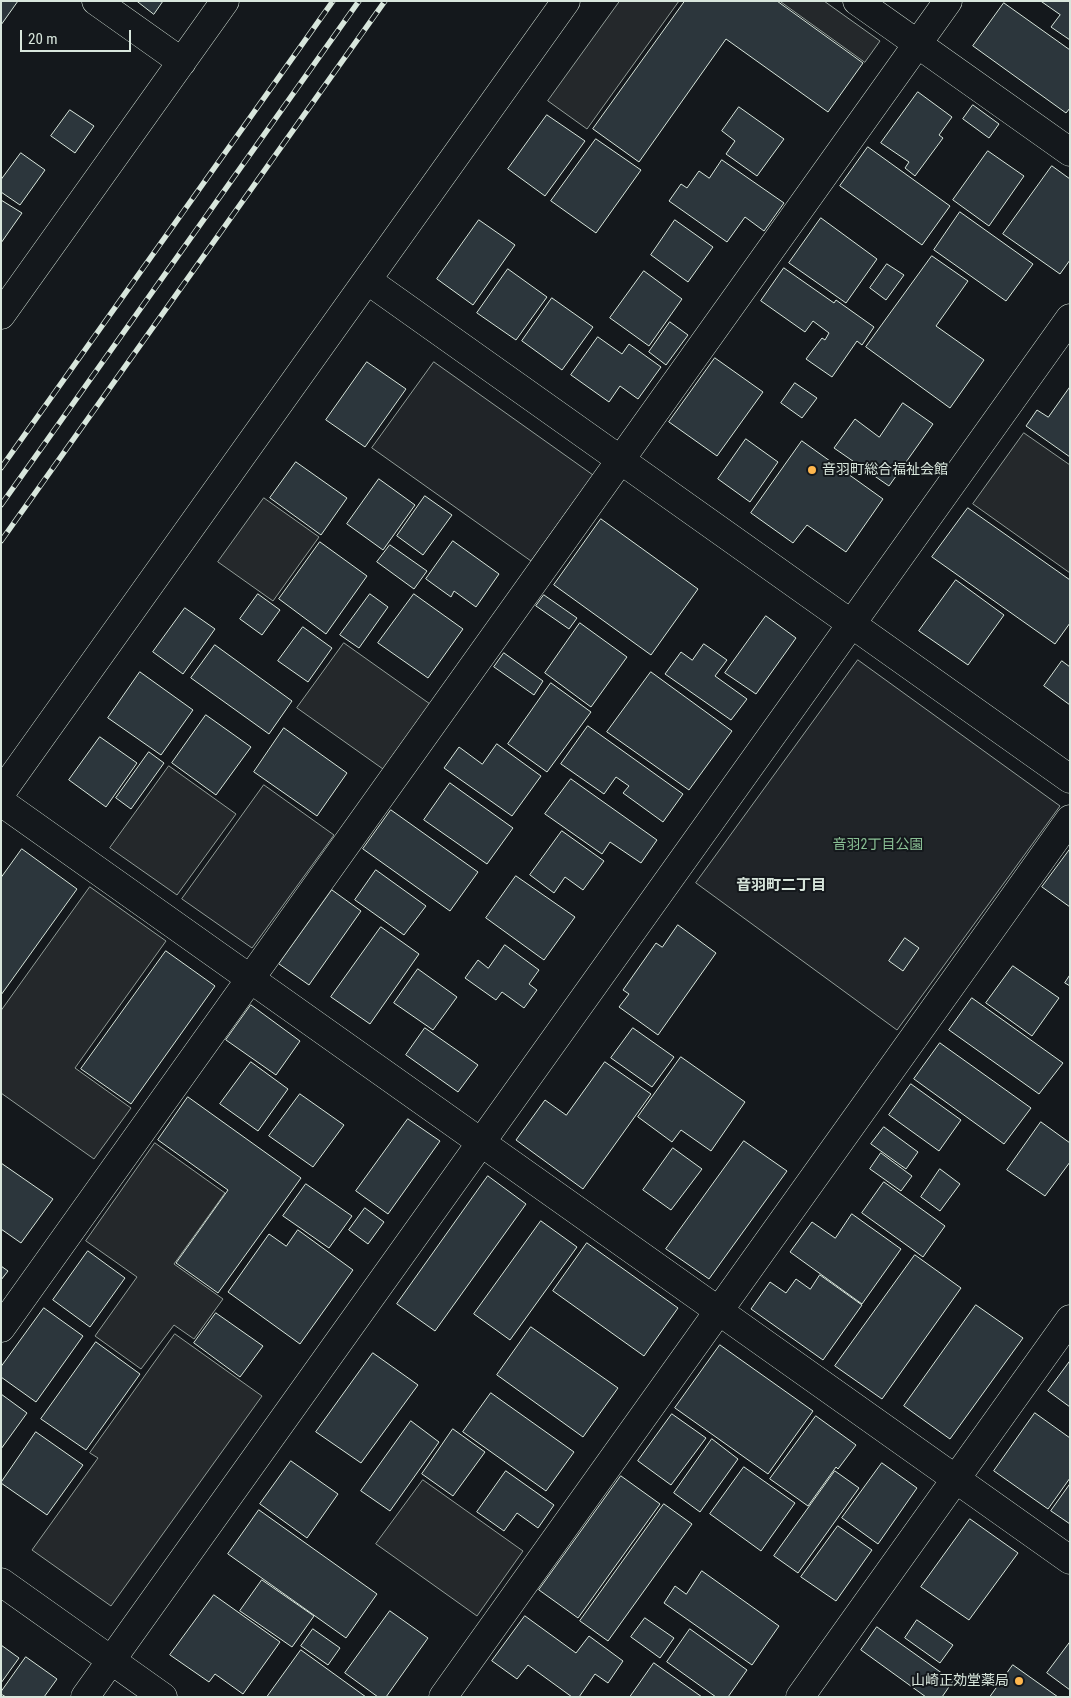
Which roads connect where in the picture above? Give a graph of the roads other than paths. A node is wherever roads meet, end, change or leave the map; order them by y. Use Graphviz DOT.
graph roads {
  1 [pos="96,1"];
  2 [pos="225,1"];
  3 [pos="566,1"];
  4 [pos="858,1"];
  5 [pos="948,1"];
  6 [pos="918,44"];
  7 [pos="182,62"];
  8 [pos="1070,152"];
  9 [pos="367,280"];
  10 [pos="1,315"];
  11 [pos="1070,318"];
  12 [pos="621,460"];
  13 [pos="851,624"];
  14 [pos="1070,779"];
  15 [pos="1,793"];
  16 [pos="1,802"];
  17 [pos="1070,819"];
  18 [pos="251,978"];
  19 [pos="481,1142"];
  20 [pos="719,1311"];
  21 [pos="1070,1319"];
  22 [pos="1,1328"];
  23 [pos="956,1479"];
  24 [pos="1070,1560"];
  25 [pos="1,1582"];
  26 [pos="111,1660"];
  27 [pos="85,1697"];
  28 [pos="163,1697"];
  29 [pos="443,1697"];
  30 [pos="800,1697"];
  1 -- 7 [label="street"];
  2 -- 7 [label="street"];
  3 -- 9 [label="street"];
  4 -- 6 [label="street"];
  5 -- 6 [label="street"];
  6 -- 8 [label="street"];
  6 -- 12 [label="street"];
  7 -- 10 [label="street"];
  9 -- 12 [label="street"];
  9 -- 15 [label="street"];
  11 -- 13 [label="street"];
  12 -- 13 [label="street"];
  12 -- 18 [label="street"];
  13 -- 14 [label="street"];
  13 -- 19 [label="street"];
  16 -- 18 [label="street"];
  17 -- 20 [label="street"];
  18 -- 19 [label="street"];
  18 -- 22 [label="street"];
  19 -- 20 [label="street"];
  19 -- 26 [label="street"];
  20 -- 23 [label="street"];
  20 -- 29 [label="street"];
  21 -- 23 [label="street"];
  23 -- 24 [label="street"];
  23 -- 30 [label="street"];
  25 -- 26 [label="street"];
  26 -- 27 [label="street"];
  26 -- 28 [label="street"];
}
